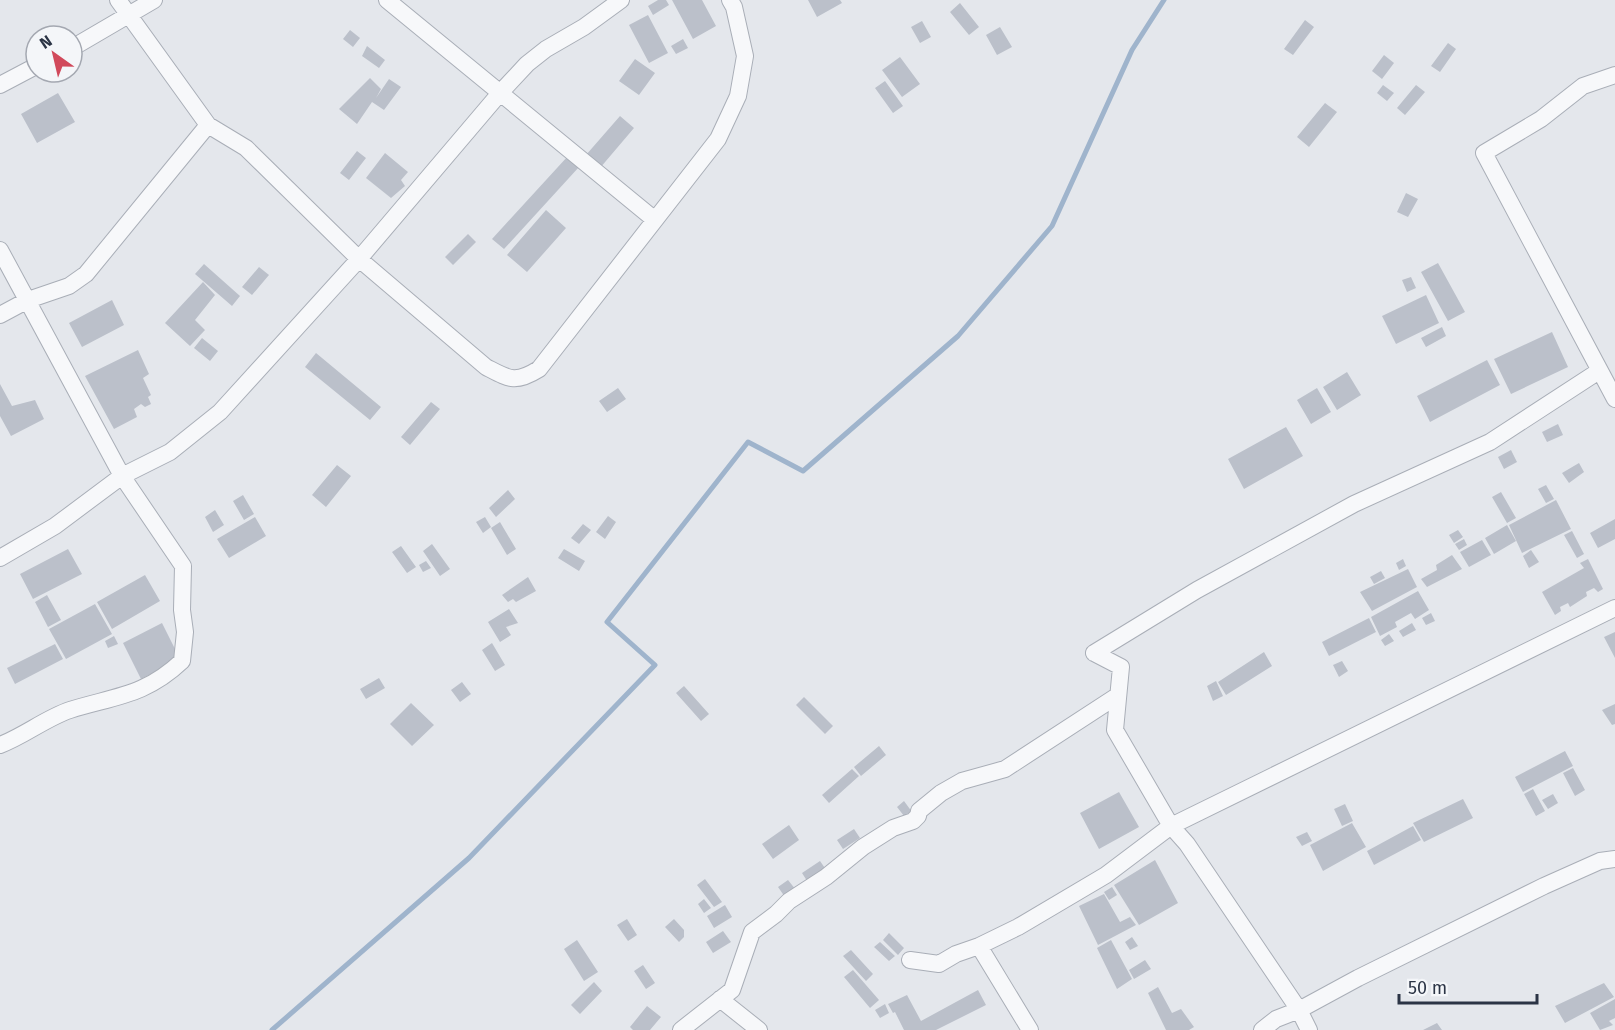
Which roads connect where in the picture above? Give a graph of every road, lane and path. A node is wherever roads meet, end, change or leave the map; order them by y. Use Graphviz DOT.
graph roads {
  1 [pos="118,0"];
  2 [pos="154,0"];
  3 [pos="387,0"];
  4 [pos="621,0"];
  5 [pos="730,0"];
  6 [pos="129,16"];
  7 [pos="84,41"];
  8 [pos="24,72"];
  9 [pos="1615,75"];
  10 [pos="0,85"];
  11 [pos="500,93"];
  12 [pos="208,125"];
  13 [pos="655,220"];
  14 [pos="0,250"];
  15 [pos="358,259"];
  16 [pos="28,300"];
  17 [pos="0,315"];
  18 [pos="1599,371"];
  19 [pos="1615,399"];
  20 [pos="122,476"];
  21 [pos="0,558"];
  22 [pos="1615,608"];
  23 [pos="1118,696"];
  24 [pos="0,745"];
  25 [pos="1171,826"];
  26 [pos="1615,859"];
  27 [pos="979,946"];
  28 [pos="910,960"];
  29 [pos="720,999"];
  30 [pos="1299,1010"];
  31 [pos="681,1030"];
  32 [pos="759,1030"];
  33 [pos="1030,1030"];
  34 [pos="1262,1030"];
  35 [pos="1309,1030"];
  1 -- 6 [label="street"];
  2 -- 6 [label="street"];
  3 -- 11 [label="street"];
  4 -- 11 [label="street"];
  5 -- 13 [label="street"];
  6 -- 7 [label="street"];
  6 -- 12 [label="street"];
  8 -- 10 [label="street"];
  9 -- 18 [label="street"];
  11 -- 13 [label="street"];
  11 -- 15 [label="street"];
  12 -- 15 [label="street"];
  12 -- 16 [label="street"];
  13 -- 15 [label="street"];
  14 -- 16 [label="street"];
  15 -- 20 [label="street"];
  16 -- 17 [label="street"];
  16 -- 20 [label="street"];
  18 -- 19 [label="street"];
  18 -- 23 [label="street"];
  20 -- 21 [label="street"];
  20 -- 24 [label="street"];
  22 -- 25 [label="street"];
  23 -- 25 [label="street"];
  23 -- 29 [label="street"];
  25 -- 27 [label="street"];
  25 -- 30 [label="street"];
  26 -- 30 [label="street"];
  27 -- 28 [label="street"];
  27 -- 33 [label="street"];
  29 -- 31 [label="street"];
  29 -- 32 [label="street"];
  30 -- 34 [label="street"];
  30 -- 35 [label="street"];
}
